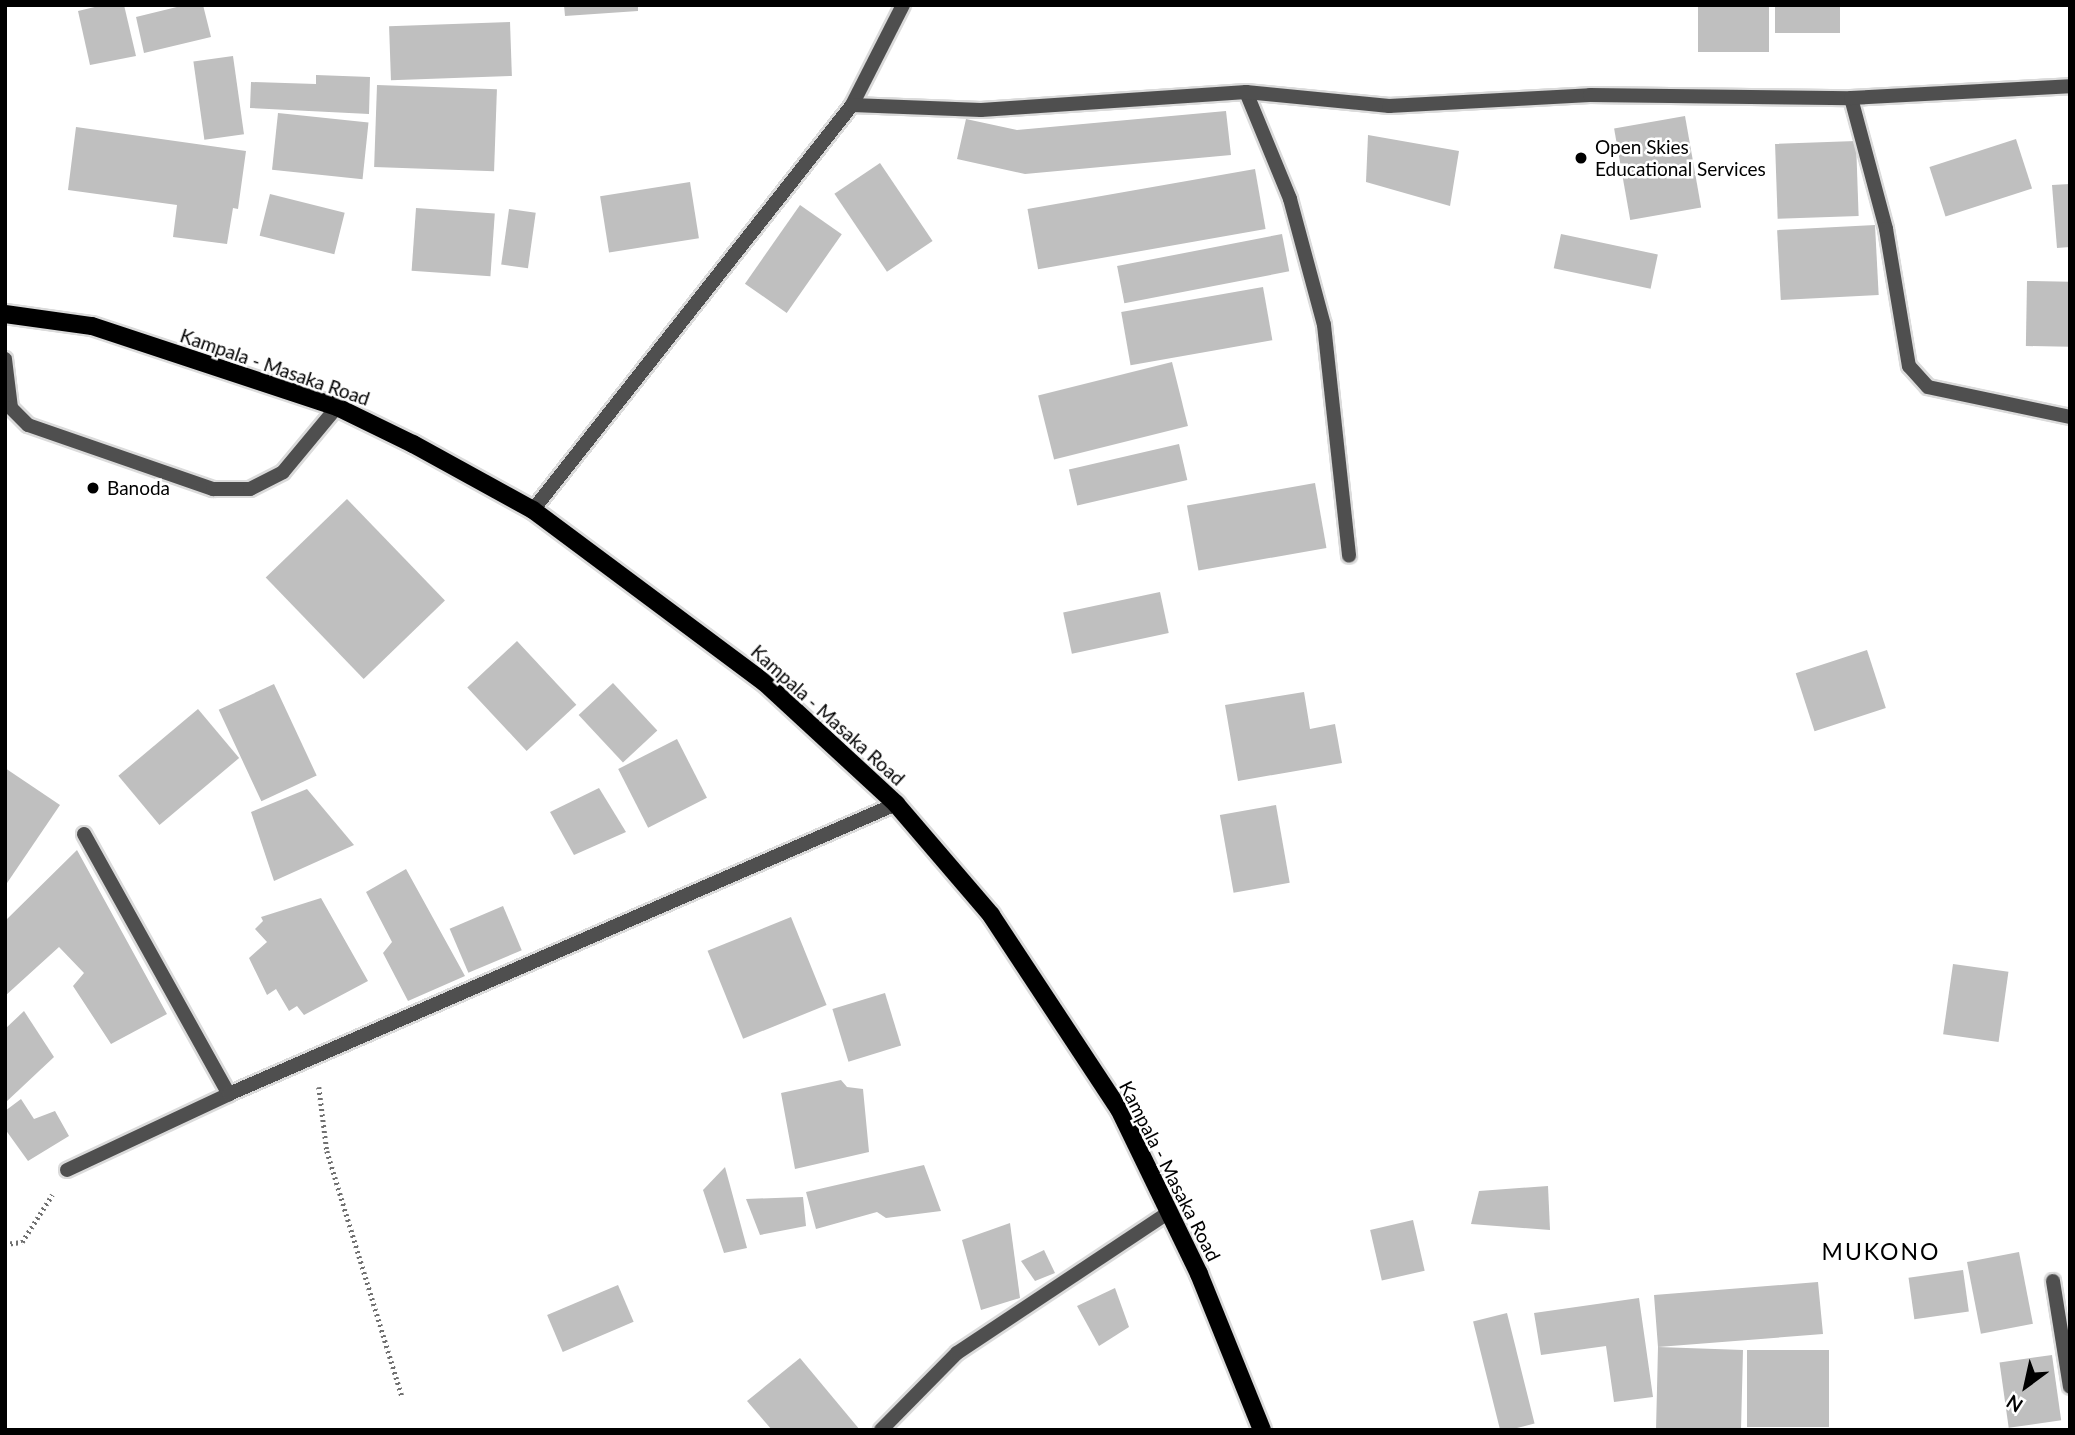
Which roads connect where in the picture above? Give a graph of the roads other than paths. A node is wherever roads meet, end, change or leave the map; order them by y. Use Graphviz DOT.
graph roads {
  1 [pos="904,5"];
  2 [pos="2070,86"];
  3 [pos="1246,92"];
  4 [pos="1851,98"];
  5 [pos="852,105"];
  6 [pos="5,314"];
  7 [pos="5,359"];
  8 [pos="337,407"];
  9 [pos="2070,417"];
  10 [pos="533,510"];
  11 [pos="1349,556"];
  12 [pos="896,804"];
  13 [pos="84,834"];
  14 [pos="229,1094"];
  15 [pos="67,1170"];
  16 [pos="1169,1212"];
  17 [pos="2053,1281"];
  18 [pos="2070,1387"];
  19 [pos="881,1430"];
  20 [pos="1262,1430"];
  1 -- 5 [label="street"];
  2 -- 4 [label="street"];
  3 -- 4 [label="street"];
  3 -- 5 [label="street"];
  3 -- 11 [label="street"];
  4 -- 9 [label="street"];
  5 -- 10 [label="street"];
  6 -- 8 [label="main road, Kampala - Masaka Road"];
  7 -- 8 [label="street"];
  8 -- 10 [label="main road, Kampala - Masaka Road"];
  10 -- 12 [label="main road, Kampala - Masaka Road"];
  12 -- 14 [label="street"];
  12 -- 16 [label="main road, Kampala - Masaka Road"];
  13 -- 14 [label="street"];
  14 -- 15 [label="street"];
  16 -- 19 [label="street"];
  16 -- 20 [label="main road, Kampala - Masaka Road"];
  17 -- 18 [label="street"];
}
